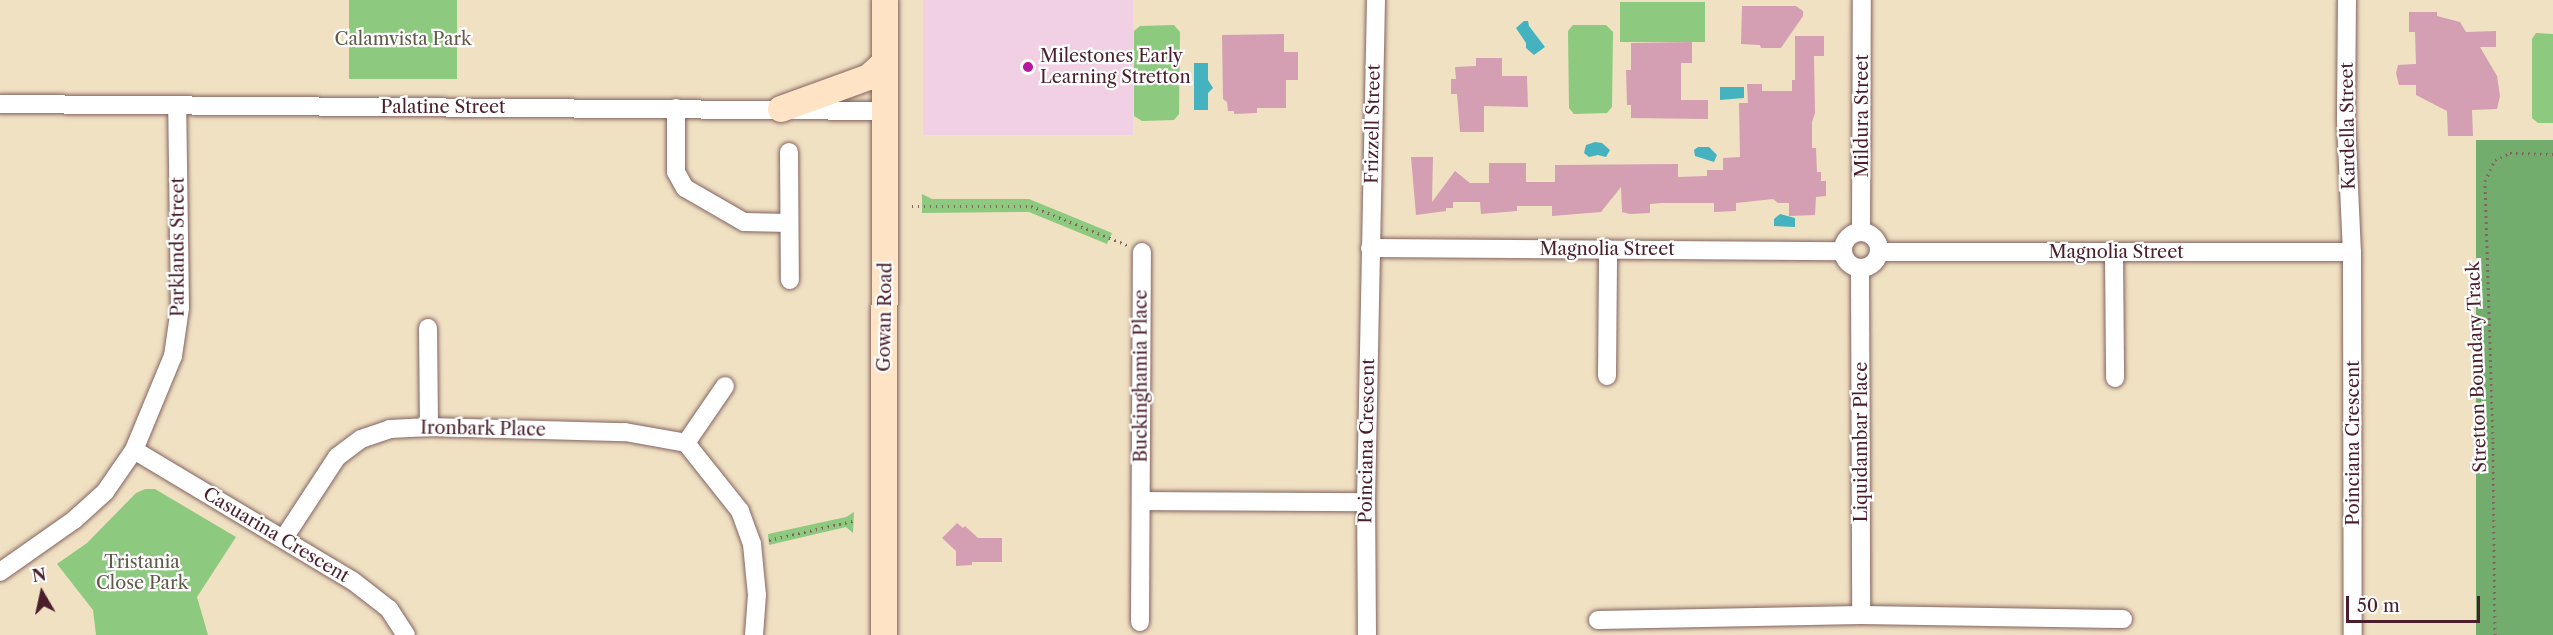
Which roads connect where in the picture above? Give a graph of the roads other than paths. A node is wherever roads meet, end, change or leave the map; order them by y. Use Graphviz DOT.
graph roads {
  1 [pos="885,0"];
  2 [pos="1376,0"];
  3 [pos="1862,0"];
  4 [pos="2347,0"];
  5 [pos="884,63"];
  6 [pos="0,104"];
  7 [pos="177,105"];
  8 [pos="676,108"];
  9 [pos="781,109"];
  10 [pos="885,111"];
  11 [pos="789,152"];
  12 [pos="789,223"];
  13 [pos="1861,232"];
  14 [pos="1370,248"];
  15 [pos="1608,249"];
  16 [pos="1843,251"];
  17 [pos="1142,252"];
  18 [pos="1879,252"];
  19 [pos="2114,252"];
  20 [pos="2352,252"];
  21 [pos="1860,269"];
  22 [pos="790,280"];
  23 [pos="428,328"];
  24 [pos="1607,376"];
  25 [pos="2115,378"];
  26 [pos="725,386"];
  27 [pos="429,427"];
  28 [pos="686,443"];
  29 [pos="134,450"];
  30 [pos="1141,501"];
  31 [pos="1366,502"];
  32 [pos="284,538"];
  33 [pos="0,572"];
  34 [pos="1861,615"];
  35 [pos="2123,619"];
  36 [pos="1598,620"];
  37 [pos="1140,622"];
  38 [pos="406,635"];
  39 [pos="753,635"];
  40 [pos="884,635"];
  41 [pos="1367,635"];
  42 [pos="2353,635"];
  1 -- 5 [label="main road, Gowan Road"];
  2 -- 14 [label="street, Frizzell Street"];
  3 -- 13 [label="street, Mildura Street"];
  4 -- 20 [label="street, Kardella Street"];
  5 -- 9 [label="main road"];
  5 -- 10 [label="main road, Gowan Road"];
  6 -- 7 [label="street, Palatine Street"];
  7 -- 8 [label="street, Palatine Street"];
  7 -- 29 [label="street, Parklands Street"];
  8 -- 9 [label="street, Palatine Street"];
  8 -- 12 [label="street"];
  9 -- 10 [label="street, Palatine Street"];
  10 -- 40 [label="main road, Gowan Road"];
  11 -- 12 [label="street"];
  12 -- 22 [label="street"];
  13 -- 16 [label="street"];
  13 -- 18 [label="street"];
  14 -- 15 [label="street, Magnolia Street"];
  14 -- 31 [label="street, Poinciana Crescent"];
  15 -- 16 [label="street, Magnolia Street"];
  15 -- 24 [label="street"];
  16 -- 21 [label="street"];
  17 -- 30 [label="street, Buckinghamia Place"];
  18 -- 19 [label="street, Magnolia Street"];
  18 -- 21 [label="street"];
  19 -- 20 [label="street, Magnolia Street"];
  19 -- 25 [label="street"];
  20 -- 42 [label="street, Poinciana Crescent"];
  21 -- 34 [label="street, Liquidambar Place"];
  23 -- 27 [label="street"];
  26 -- 28 [label="street"];
  27 -- 28 [label="street, Ironbark Place"];
  27 -- 32 [label="street, Ironbark Place"];
  28 -- 39 [label="street"];
  29 -- 32 [label="street, Casuarina Crescent"];
  29 -- 33 [label="street, Parklands Street"];
  30 -- 31 [label="street"];
  30 -- 37 [label="street, Buckinghamia Place"];
  31 -- 41 [label="street, Poinciana Crescent"];
  32 -- 38 [label="street, Casuarina Crescent"];
  34 -- 35 [label="street"];
  34 -- 36 [label="street"];
}
